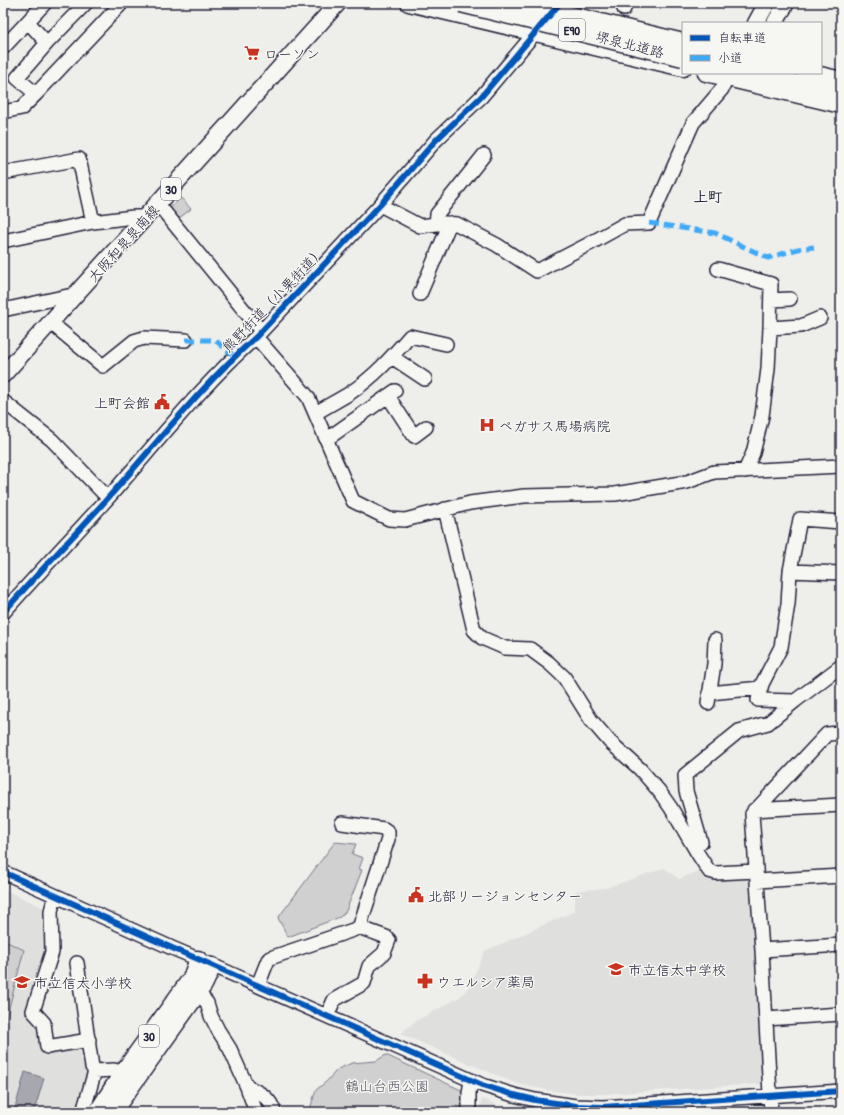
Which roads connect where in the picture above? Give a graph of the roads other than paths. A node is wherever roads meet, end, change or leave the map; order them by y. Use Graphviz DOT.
graph roads {
  1 [pos="46,3"];
  2 [pos="86,3"];
  3 [pos="120,3"];
  4 [pos="338,3"];
  5 [pos="409,3"];
  6 [pos="461,3"];
  7 [pos="518,3"];
  8 [pos="767,3"];
  9 [pos="786,3"];
  10 [pos="557,4"];
  11 [pos="28,22"];
  12 [pos="757,22"];
  13 [pos="776,22"];
  14 [pos="535,33"];
  15 [pos="682,35"];
  16 [pos="47,43"];
  17 [pos="682,43"];
  18 [pos="3,48"];
  19 [pos="682,57"];
  20 [pos="682,68"];
  21 [pos="822,68"];
  22 [pos="841,73"];
  23 [pos="717,74"];
  24 [pos="811,74"];
  25 [pos="728,75"];
  26 [pos="748,76"];
  27 [pos="841,81"];
  28 [pos="36,94"];
  29 [pos="841,95"];
  30 [pos="841,105"];
  31 [pos="3,112"];
  32 [pos="484,155"];
  33 [pos="3,173"];
  34 [pos="158,204"];
  35 [pos="380,205"];
  36 [pos="146,217"];
  37 [pos="94,222"];
  38 [pos="450,223"];
  39 [pos="436,224"];
  40 [pos="3,241"];
  41 [pos="718,269"];
  42 [pos="77,294"];
  43 [pos="420,294"];
  44 [pos="790,299"];
  45 [pos="771,300"];
  46 [pos="3,310"];
  47 [pos="820,318"];
  48 [pos="51,323"];
  49 [pos="770,328"];
  50 [pos="259,334"];
  51 [pos="186,340"];
  52 [pos="446,344"];
  53 [pos="392,357"];
  54 [pos="3,375"];
  55 [pos="425,379"];
  56 [pos="3,401"];
  57 [pos="316,413"];
  58 [pos="426,428"];
  59 [pos="326,439"];
  60 [pos="841,466"];
  61 [pos="745,471"];
  62 [pos="108,498"];
  63 [pos="445,510"];
  64 [pos="841,522"];
  65 [pos="790,571"];
  66 [pos="841,573"];
  67 [pos="3,613"];
  68 [pos="715,640"];
  69 [pos="841,666"];
  70 [pos="761,688"];
  71 [pos="794,701"];
  72 [pos="841,733"];
  73 [pos="841,805"];
  74 [pos="754,810"];
  75 [pos="342,823"];
  76 [pos="694,847"];
  77 [pos="3,872"];
  78 [pos="757,876"];
  79 [pos="841,876"];
  80 [pos="55,896"];
  81 [pos="362,926"];
  82 [pos="841,945"];
  83 [pos="762,950"];
  84 [pos="198,959"];
  85 [pos="78,963"];
  86 [pos="213,966"];
  87 [pos="258,985"];
  88 [pos="199,993"];
  89 [pos="841,1014"];
  90 [pos="327,1016"];
  91 [pos="766,1019"];
  92 [pos="89,1040"];
  93 [pos="95,1071"];
  94 [pos="122,1073"];
  95 [pos="471,1080"];
  96 [pos="247,1087"];
  97 [pos="841,1091"];
  98 [pos="770,1096"];
  99 [pos="83,1112"];
  100 [pos="97,1112"];
  101 [pos="113,1112"];
  102 [pos="256,1112"];
  103 [pos="274,1112"];
  104 [pos="469,1112"];
  105 [pos="771,1112"];
  1 -- 11 [label="street"];
  2 -- 16 [label="street"];
  3 -- 28 [label="street"];
  4 -- 34 [label="main road, 大阪和泉泉南線 / 30"];
  5 -- 14 [label="main road"];
  6 -- 19 [label="highway, 堺泉北道路 / E90, bridge"];
  7 -- 17 [label="highway, 堺泉北道路 / E90, bridge"];
  8 -- 12 [label="main road"];
  9 -- 13 [label="main road"];
  10 -- 14 [label="street, 熊野街道（小栗街道）"];
  10 -- 15 [label="main road"];
  11 -- 16 [label="street"];
  11 -- 18 [label="street"];
  14 -- 20 [label="main road"];
  14 -- 35 [label="street, 熊野街道（小栗街道）"];
  16 -- 28 [label="street"];
  21 -- 22 [label="main road"];
  23 -- 25 [label="main road"];
  24 -- 27 [label="highway"];
  25 -- 26 [label="main road"];
  25 -- 38 [label="street"];
  26 -- 29 [label="highway"];
  26 -- 30 [label="main road"];
  28 -- 31 [label="street"];
  32 -- 39 [label="street"];
  33 -- 37 [label="street"];
  34 -- 36 [label="main road, 大阪和泉泉南線 / 30"];
  34 -- 50 [label="street"];
  35 -- 39 [label="street"];
  35 -- 50 [label="street, 熊野街道（小栗街道）"];
  36 -- 37 [label="street"];
  36 -- 42 [label="main road, 大阪和泉泉南線 / 30"];
  37 -- 40 [label="street"];
  38 -- 39 [label="street"];
  38 -- 43 [label="street"];
  41 -- 45 [label="street"];
  42 -- 46 [label="street"];
  42 -- 48 [label="main road, 大阪和泉泉南線 / 30"];
  44 -- 45 [label="street"];
  45 -- 49 [label="street"];
  47 -- 49 [label="street"];
  48 -- 51 [label="street"];
  48 -- 54 [label="main road, 大阪和泉泉南線 / 30"];
  49 -- 61 [label="street"];
  50 -- 57 [label="street"];
  50 -- 62 [label="street, 熊野街道（小栗街道）"];
  52 -- 53 [label="street"];
  53 -- 55 [label="street"];
  53 -- 57 [label="street"];
  56 -- 62 [label="street"];
  57 -- 59 [label="street"];
  58 -- 59 [label="street"];
  59 -- 63 [label="street"];
  60 -- 61 [label="street"];
  61 -- 63 [label="street"];
  62 -- 67 [label="street, 熊野街道（小栗街道）"];
  63 -- 76 [label="street"];
  64 -- 65 [label="street"];
  65 -- 66 [label="street"];
  65 -- 70 [label="street"];
  68 -- 70 [label="street"];
  69 -- 71 [label="street"];
  70 -- 71 [label="street"];
  71 -- 76 [label="street"];
  72 -- 74 [label="street"];
  73 -- 74 [label="street"];
  74 -- 78 [label="street"];
  75 -- 81 [label="street"];
  76 -- 78 [label="street"];
  77 -- 80 [label="street"];
  78 -- 79 [label="street"];
  78 -- 83 [label="street"];
  80 -- 84 [label="street"];
  80 -- 92 [label="street"];
  81 -- 87 [label="street"];
  81 -- 90 [label="street"];
  82 -- 83 [label="street"];
  83 -- 91 [label="street"];
  84 -- 86 [label="street"];
  84 -- 94 [label="main road, 30"];
  85 -- 92 [label="street"];
  86 -- 87 [label="street"];
  86 -- 88 [label="main road, 30"];
  87 -- 90 [label="street"];
  88 -- 96 [label="street"];
  88 -- 101 [label="main road, 30"];
  89 -- 91 [label="street"];
  90 -- 95 [label="street"];
  91 -- 98 [label="street"];
  92 -- 93 [label="street"];
  93 -- 94 [label="street"];
  93 -- 99 [label="street"];
  94 -- 100 [label="main road, 30"];
  95 -- 98 [label="street"];
  95 -- 104 [label="street"];
  96 -- 102 [label="street"];
  96 -- 103 [label="street"];
  97 -- 98 [label="street"];
  98 -- 105 [label="street"];
}
